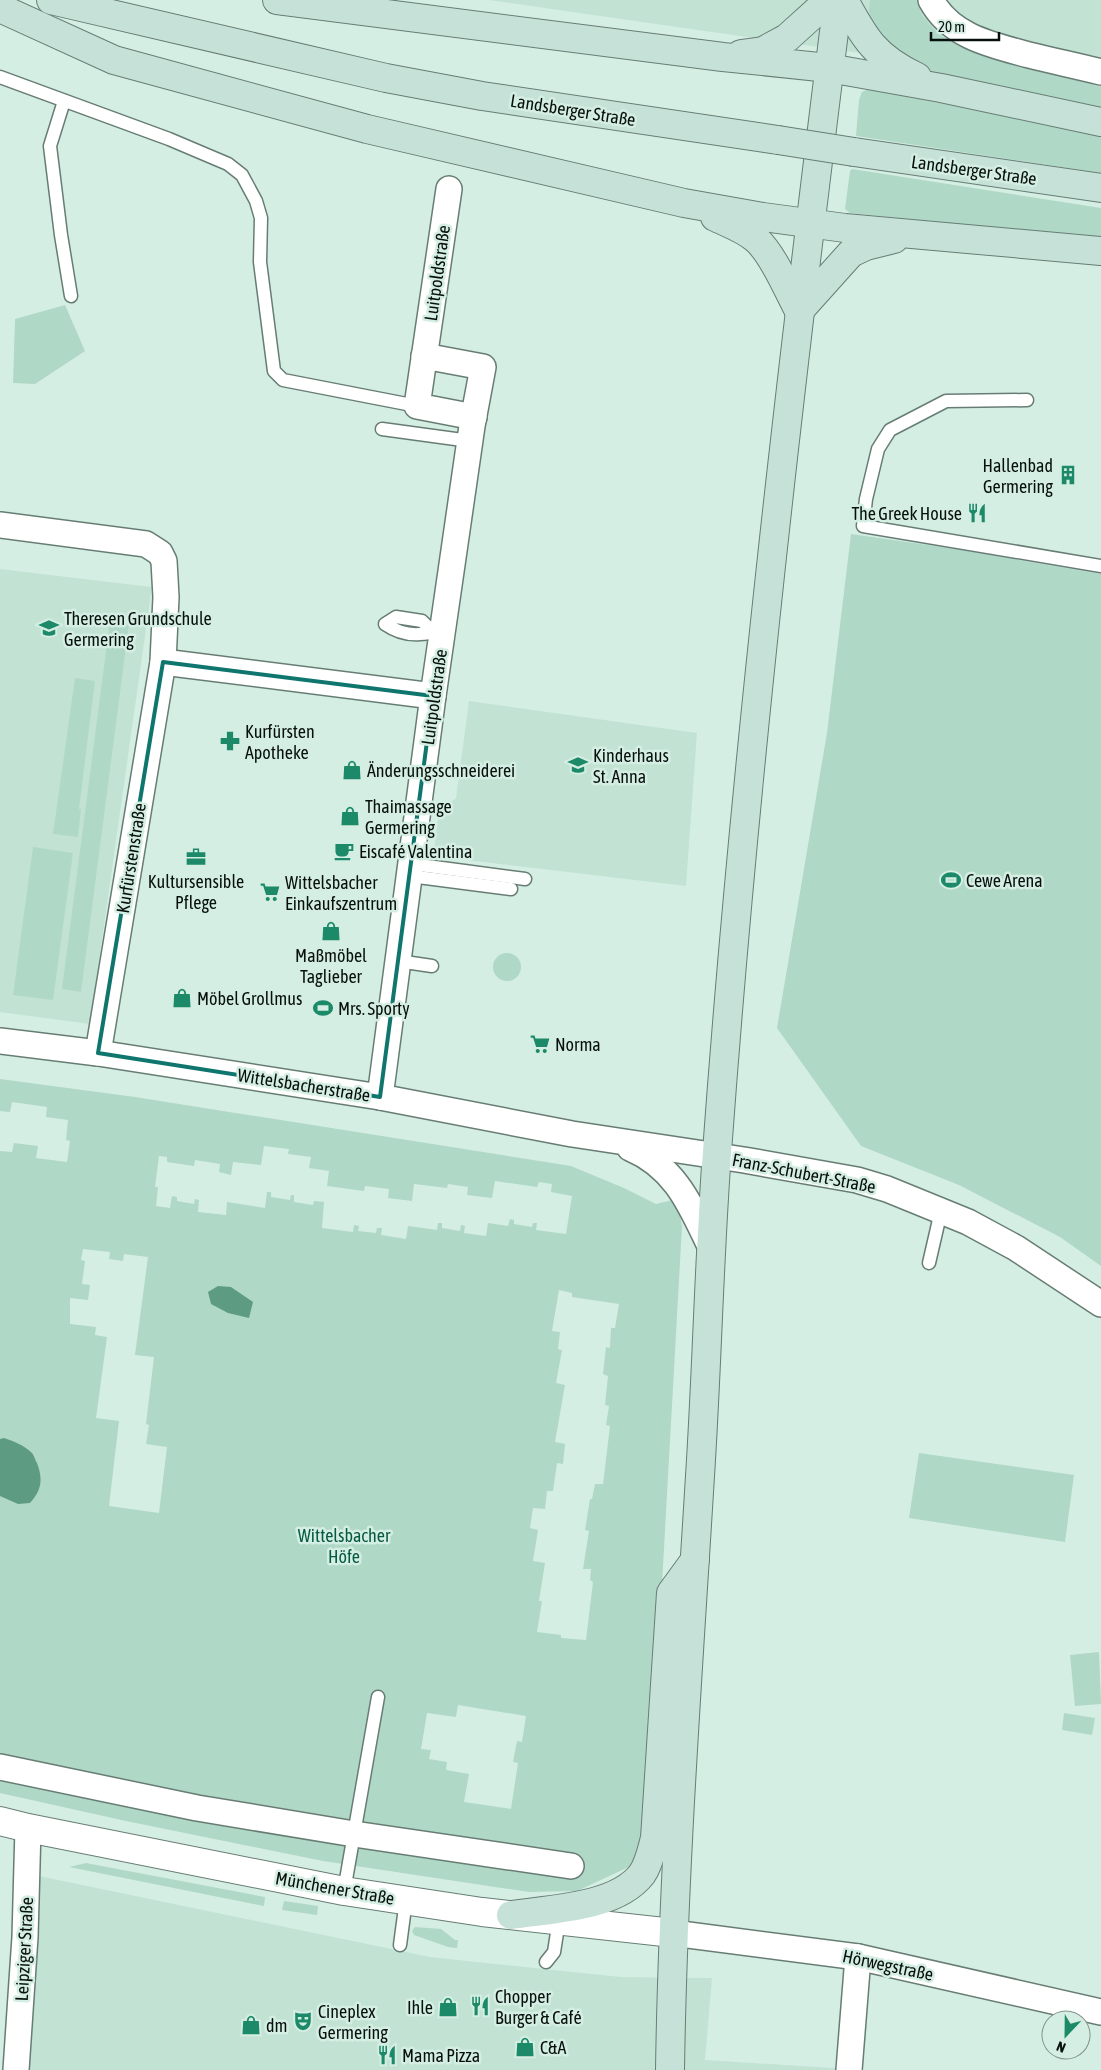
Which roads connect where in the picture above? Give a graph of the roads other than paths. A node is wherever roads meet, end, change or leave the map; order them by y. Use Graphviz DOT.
graph roads {
  1 [pos="51,0"];
  2 [pos="277,0"];
  3 [pos="829,0"];
  4 [pos="838,0"];
  5 [pos="844,0"];
  6 [pos="931,0"];
  7 [pos="0,8"];
  8 [pos="723,57"];
  9 [pos="829,68"];
  10 [pos="1101,72"];
  11 [pos="0,77"];
  12 [pos="941,88"];
  13 [pos="64,101"];
  14 [pos="1101,122"];
  15 [pos="1101,188"];
  16 [pos="449,189"];
  17 [pos="684,203"];
  18 [pos="809,224"];
  19 [pos="913,234"];
  20 [pos="1101,251"];
  21 [pos="71,296"];
  22 [pos="799,311"];
  23 [pos="424,356"];
  24 [pos="1027,400"];
  25 [pos="417,406"];
  26 [pos="474,416"];
  27 [pos="382,429"];
  28 [pos="470,442"];
  29 [pos="0,524"];
  30 [pos="1101,566"];
  31 [pos="163,662"];
  32 [pos="434,696"];
  33 [pos="411,870"];
  34 [pos="525,879"];
  35 [pos="511,889"];
  36 [pos="398,960"];
  37 [pos="432,966"];
  38 [pos="0,1042"];
  39 [pos="98,1053"];
  40 [pos="380,1097"];
  41 [pos="607,1139"];
  42 [pos="716,1156"];
  43 [pos="940,1211"];
  44 [pos="712,1250"];
  45 [pos="929,1263"];
  46 [pos="1101,1304"];
  47 [pos="695,1560"];
  48 [pos="378,1697"];
  49 [pos="0,1766"];
  50 [pos="0,1821"];
  51 [pos="28,1828"];
  52 [pos="354,1834"];
  53 [pos="571,1866"];
  54 [pos="344,1891"];
  55 [pos="406,1900"];
  56 [pos="511,1915"];
  57 [pos="559,1920"];
  58 [pos="673,1933"];
  59 [pos="400,1944"];
  60 [pos="858,1957"];
  61 [pos="546,1962"];
  62 [pos="1101,2012"];
  63 [pos="16,2070"];
  64 [pos="670,2070"];
  65 [pos="849,2070"];
  1 -- 15 [label="main road, Landsberger Straße, bridge"];
  2 -- 8 [label="main road"];
  3 -- 8 [label="main road"];
  4 -- 9 [label="main road"];
  5 -- 12 [label="main road"];
  6 -- 10 [label="street"];
  7 -- 17 [label="main road"];
  8 -- 9 [label="main road"];
  9 -- 12 [label="main road"];
  9 -- 18 [label="main road"];
  11 -- 13 [label="lane"];
  12 -- 14 [label="main road"];
  13 -- 21 [label="lane"];
  13 -- 25 [label="lane"];
  16 -- 23 [label="street, Luitpoldstraße"];
  17 -- 18 [label="main road"];
  17 -- 22 [label="main road"];
  18 -- 19 [label="main road"];
  18 -- 22 [label="main road"];
  19 -- 20 [label="main road"];
  19 -- 22 [label="main road"];
  22 -- 42 [label="main road"];
  23 -- 25 [label="street, Luitpoldstraße"];
  23 -- 26 [label="street, Luitpoldstraße"];
  24 -- 30 [label="lane"];
  25 -- 26 [label="street"];
  26 -- 28 [label="street, Luitpoldstraße"];
  27 -- 28 [label="lane"];
  28 -- 32 [label="street, Luitpoldstraße"];
  29 -- 31 [label="street, Kurfürstenstraße"];
  31 -- 32 [label="street"];
  31 -- 39 [label="street, Kurfürstenstraße"];
  32 -- 33 [label="street, Luitpoldstraße"];
  33 -- 34 [label="lane"];
  33 -- 35 [label="lane"];
  33 -- 36 [label="street, Luitpoldstraße"];
  36 -- 37 [label="lane"];
  36 -- 40 [label="street, Luitpoldstraße"];
  38 -- 39 [label="street, Wittelsbacherstraße"];
  39 -- 40 [label="street, Wittelsbacherstraße"];
  40 -- 41 [label="street, Wittelsbacherstraße"];
  41 -- 42 [label="street, Wittelsbacherstraße"];
  41 -- 44 [label="street, Wittelsbacherstraße"];
  42 -- 43 [label="street, Franz-Schubert-Straße"];
  42 -- 44 [label="main road"];
  43 -- 45 [label="lane"];
  43 -- 46 [label="street, Franz-Schubert-Straße"];
  44 -- 47 [label="main road"];
  47 -- 56 [label="main road"];
  47 -- 58 [label="main road"];
  48 -- 52 [label="lane"];
  49 -- 52 [label="street"];
  50 -- 51 [label="street, Münchener Straße"];
  51 -- 54 [label="street, Münchener Straße"];
  51 -- 63 [label="street, Leipziger Straße"];
  52 -- 53 [label="street"];
  52 -- 54 [label="lane"];
  54 -- 55 [label="street, Münchener Straße"];
  55 -- 56 [label="street, Münchener Straße"];
  55 -- 59 [label="lane"];
  56 -- 57 [label="street, Münchener Straße"];
  57 -- 58 [label="street, Münchener Straße"];
  57 -- 61 [label="lane"];
  58 -- 60 [label="street, Hörwegstraße"];
  58 -- 64 [label="main road"];
  60 -- 62 [label="street, Hörwegstraße"];
  60 -- 65 [label="street"];
}
